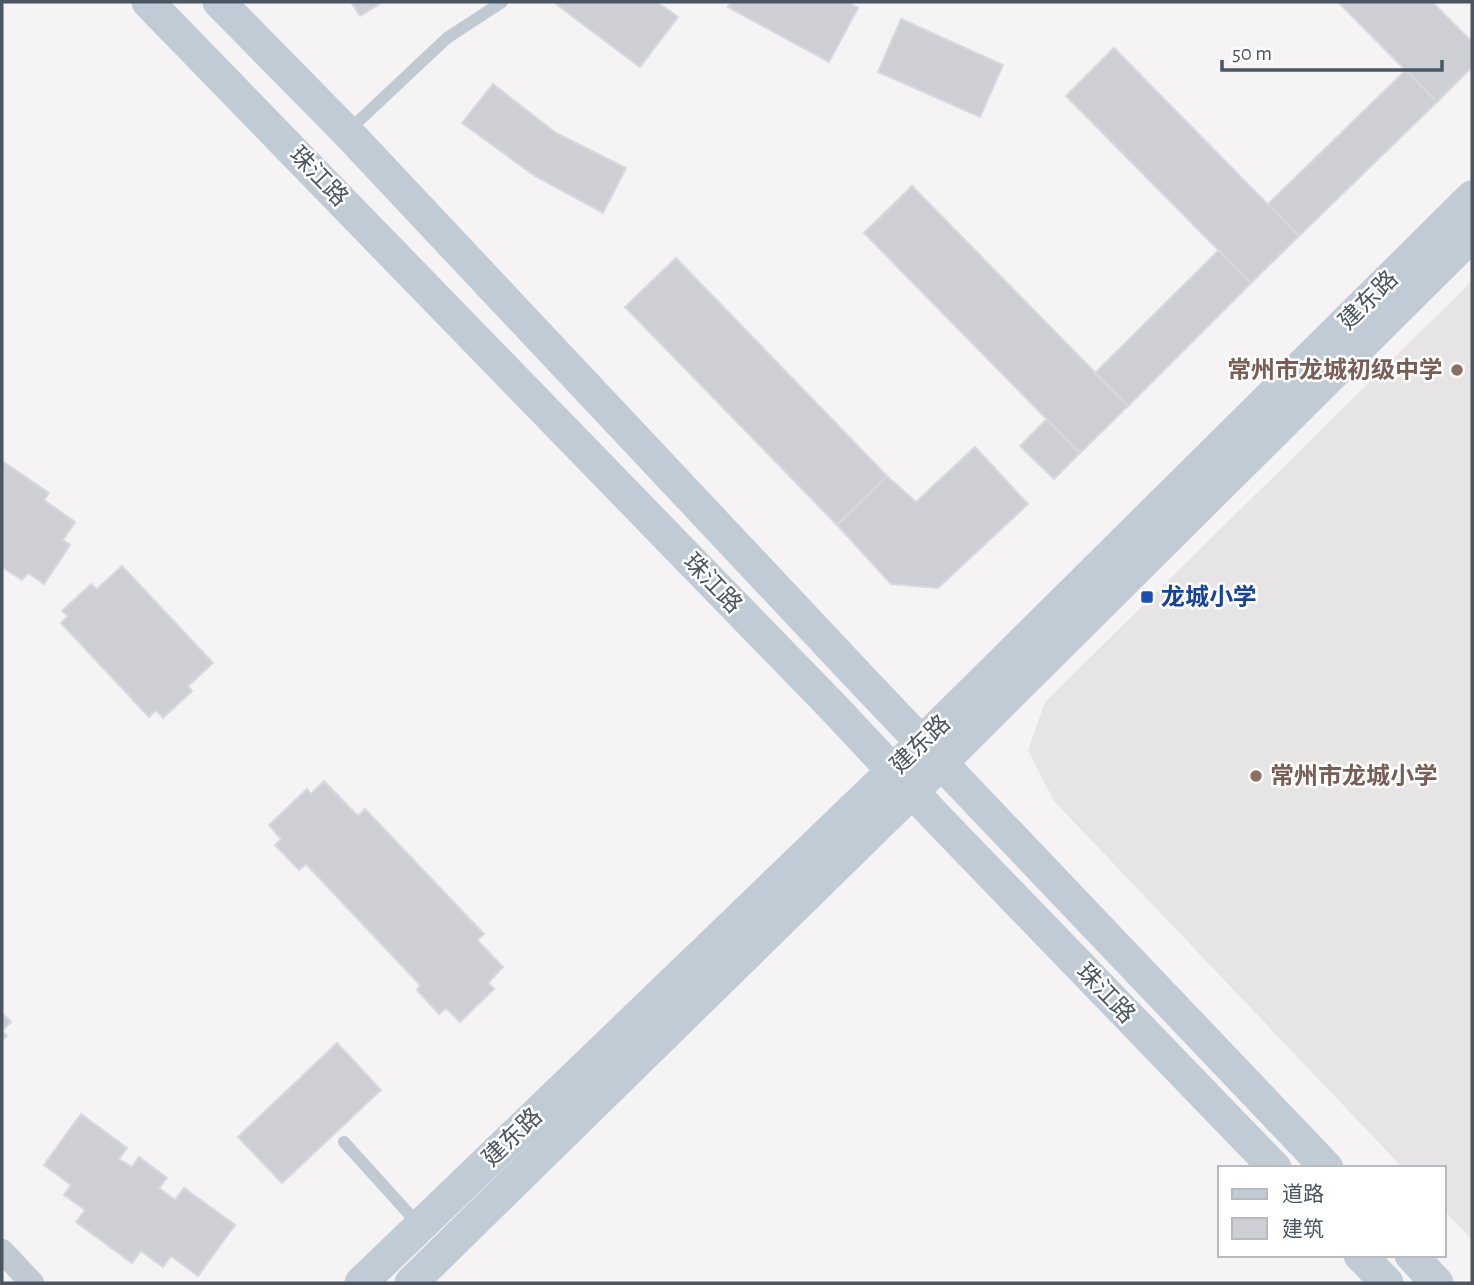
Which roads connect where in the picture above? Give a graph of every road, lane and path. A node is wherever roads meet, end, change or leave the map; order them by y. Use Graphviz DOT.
graph roads {
  1 [pos="148,2"];
  2 [pos="219,2"];
  3 [pos="502,2"];
  4 [pos="347,132"];
  5 [pos="1472,197"];
  6 [pos="1472,235"];
  7 [pos="931,752"];
  8 [pos="902,781"];
  9 [pos="344,1142"];
  10 [pos="1273,1166"];
  11 [pos="1325,1166"];
  12 [pos="421,1226"];
  13 [pos="2,1251"];
  14 [pos="1362,1257"];
  15 [pos="1413,1257"];
  16 [pos="33,1283"];
  17 [pos="361,1283"];
  18 [pos="411,1283"];
  19 [pos="1387,1283"];
  20 [pos="1437,1283"];
  1 -- 8 [label="street, 珠江路"];
  2 -- 4 [label="street, 珠江路"];
  3 -- 4 [label="lane"];
  4 -- 7 [label="street, 珠江路"];
  5 -- 7 [label="street, 建东路"];
  6 -- 7 [label="street, 建东路"];
  7 -- 8 [label="street, 建东路"];
  7 -- 11 [label="street, 珠江路"];
  8 -- 10 [label="street, 珠江路"];
  8 -- 12 [label="street, 建东路"];
  8 -- 18 [label="street, 建东路"];
  9 -- 12 [label="lane"];
  12 -- 17 [label="street, 建东路"];
  13 -- 16 [label="street"];
  14 -- 19 [label="street"];
  15 -- 20 [label="street"];
}
